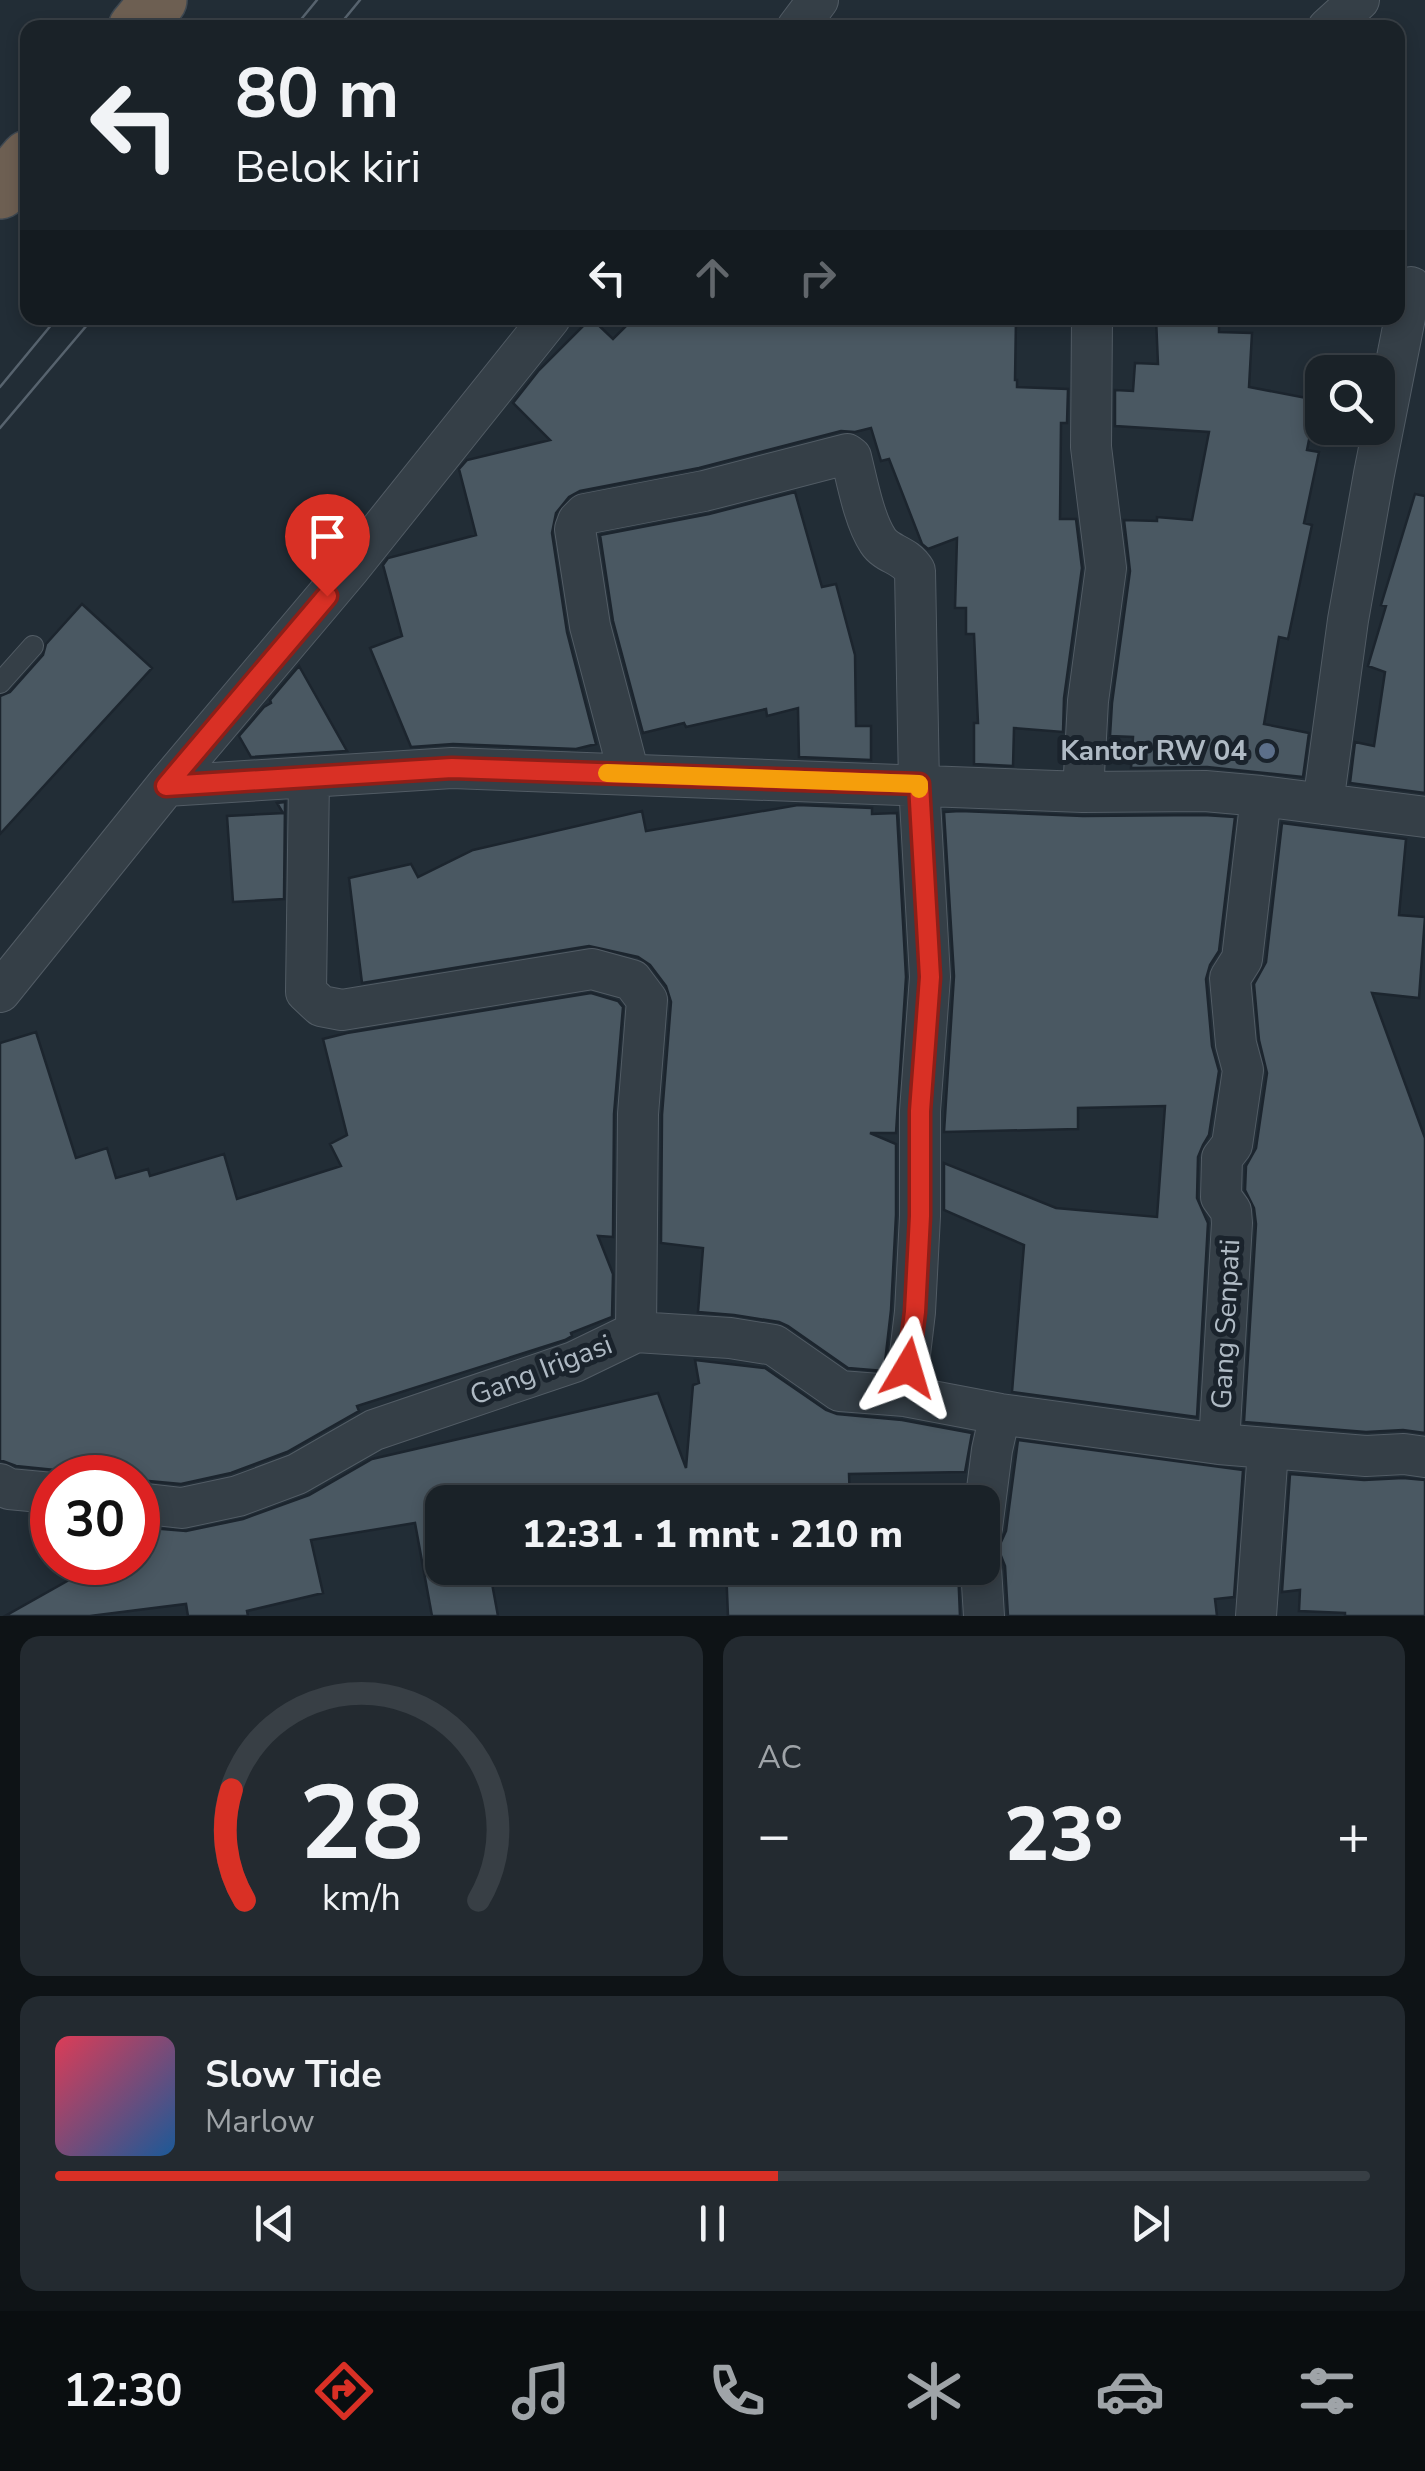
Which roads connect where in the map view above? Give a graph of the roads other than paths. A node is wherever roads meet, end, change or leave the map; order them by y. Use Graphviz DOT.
graph roads {
  1 [pos="158,0"];
  2 [pos="1358,0"];
  3 [pos="142,20"];
  4 [pos="1337,20"];
  5 [pos="20,167"];
  6 [pos="0,191"];
  7 [pos="1411,287"];
  8 [pos="1405,317"];
  9 [pos="544,325"];
  10 [pos="1092,325"];
  11 [pos="1403,325"];
  12 [pos="33,646"];
  13 [pos="0,683"];
  14 [pos="628,774"];
  15 [pos="309,778"];
  16 [pos="919,784"];
  17 [pos="166,786"];
  18 [pos="1082,792"];
  19 [pos="1261,796"];
  20 [pos="1323,804"];
  21 [pos="1425,817"];
  22 [pos="0,992"];
  23 [pos="636,1332"];
  24 [pos="905,1396"];
  25 [pos="1000,1414"];
  26 [pos="1219,1444"];
  27 [pos="1268,1450"];
  28 [pos="1425,1457"];
  29 [pos="0,1484"];
  30 [pos="988,1485"];
  31 [pos="30,1491"];
  32 [pos="160,1506"];
  33 [pos="982,1585"];
  34 [pos="984,1616"];
  35 [pos="1256,1616"];
  1 -- 3 [label="highway"];
  2 -- 4 [label="street"];
  5 -- 6 [label="highway"];
  7 -- 8 [label="street"];
  9 -- 17 [label="street"];
  10 -- 18 [label="street"];
  11 -- 20 [label="street"];
  12 -- 13 [label="lane"];
  14 -- 15 [label="street"];
  14 -- 16 [label="street"];
  14 -- 16 [label="street"];
  15 -- 17 [label="street"];
  15 -- 23 [label="street"];
  16 -- 18 [label="street"];
  16 -- 24 [label="street"];
  17 -- 22 [label="street"];
  18 -- 19 [label="street"];
  19 -- 20 [label="street"];
  19 -- 26 [label="street, Gang Senpati"];
  20 -- 21 [label="street"];
  23 -- 24 [label="street, Gang Irigasi"];
  23 -- 32 [label="street, Gang Irigasi"];
  24 -- 25 [label="street, Gang Irigasi"];
  25 -- 26 [label="street, Gang Irigasi"];
  25 -- 30 [label="street"];
  26 -- 27 [label="street, Gang Irigasi"];
  27 -- 28 [label="street, Gang Irigasi"];
  27 -- 35 [label="street"];
  29 -- 31 [label="street"];
  33 -- 34 [label="street"];
}
